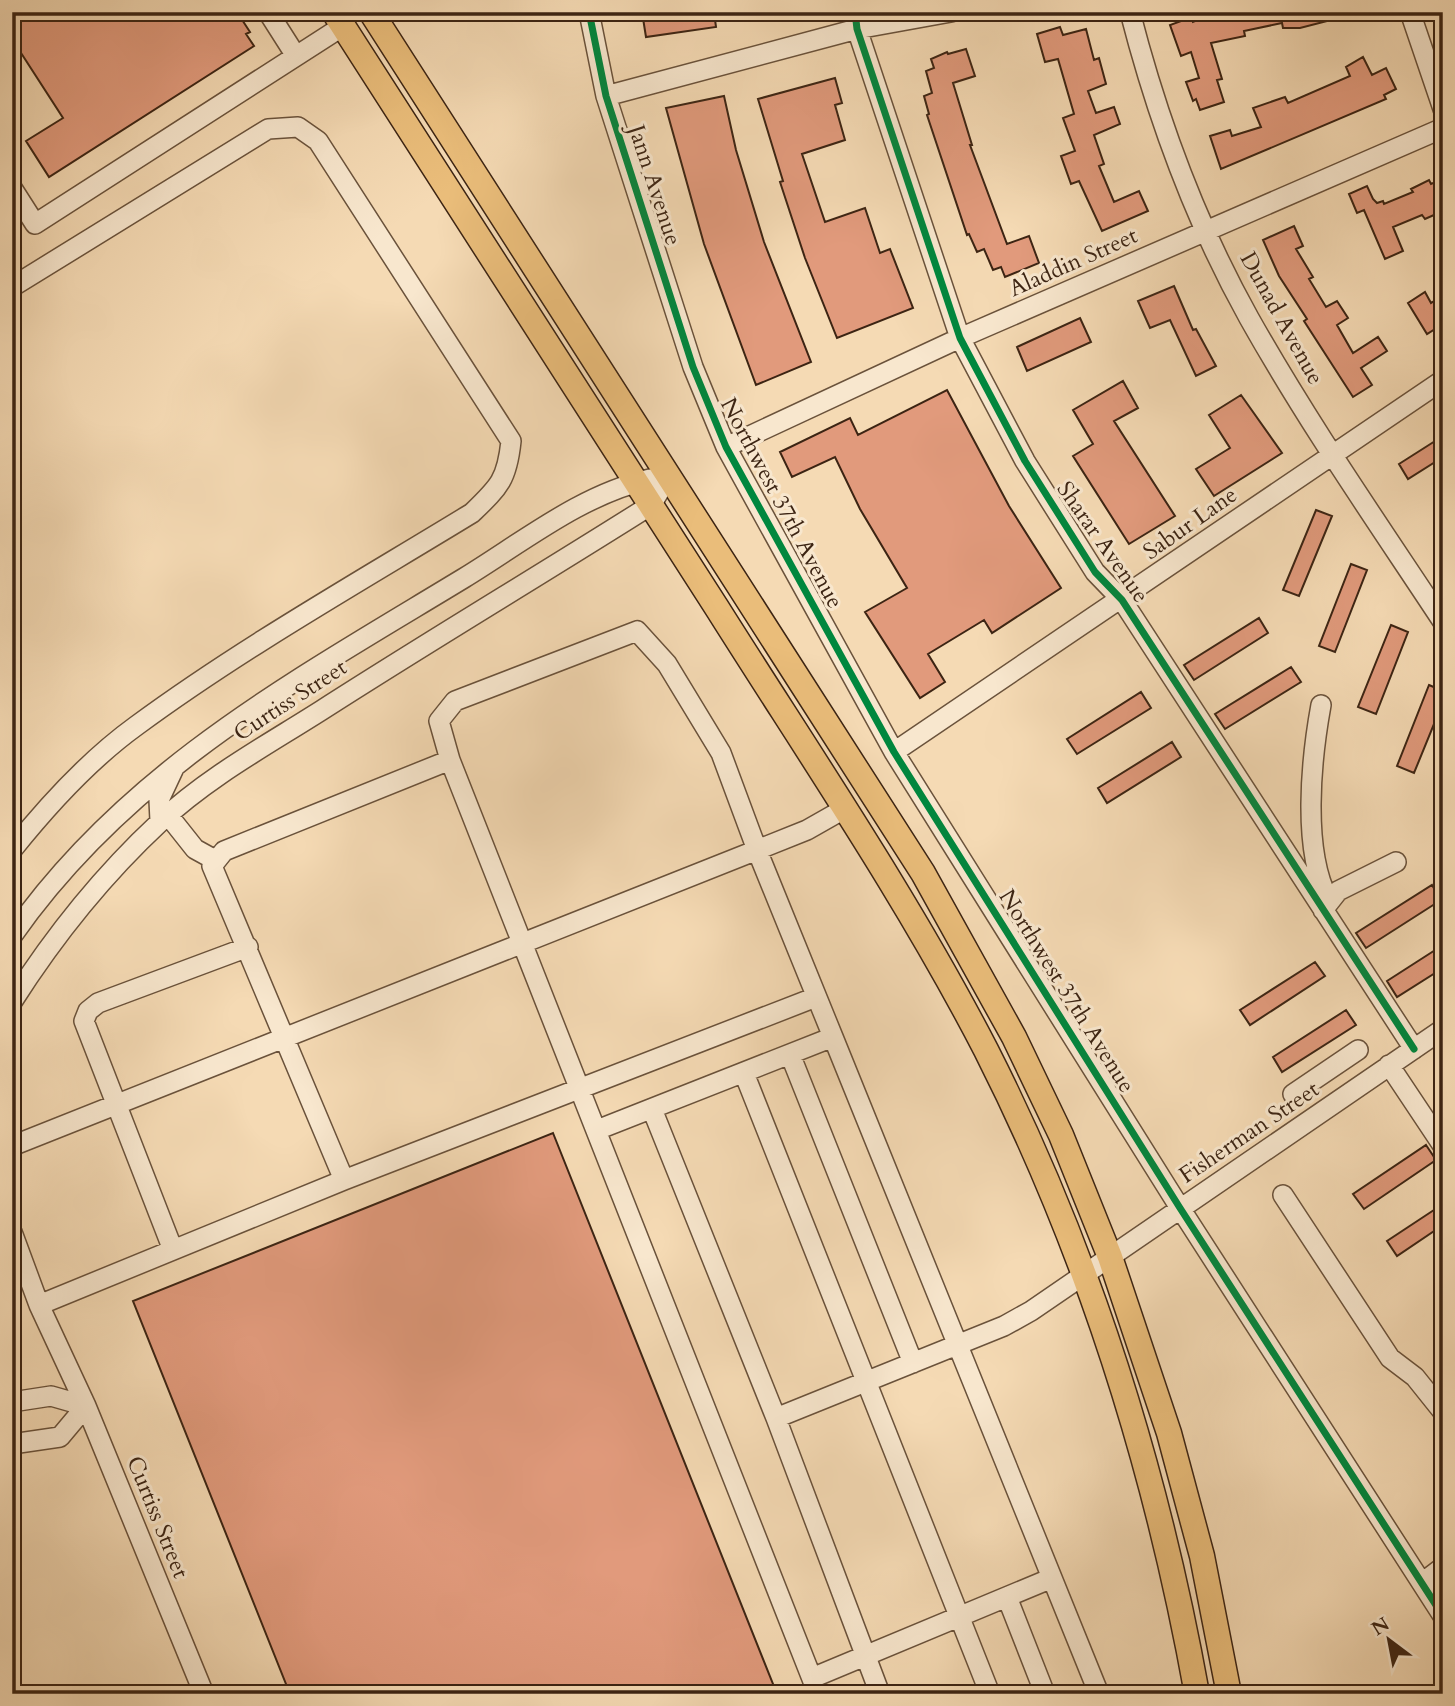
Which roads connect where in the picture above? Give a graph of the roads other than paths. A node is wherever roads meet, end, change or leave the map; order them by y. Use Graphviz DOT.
graph roads {
  1 [pos="268,12"];
  2 [pos="371,12"];
  3 [pos="589,12"];
  4 [pos="951,12"];
  5 [pos="1130,12"];
  6 [pos="1410,12"];
  7 [pos="338,19"];
  8 [pos="856,20"];
  9 [pos="296,56"];
  10 [pos="606,96"];
  11 [pos="1443,109"];
  12 [pos="1443,128"];
  13 [pos="12,188"];
  14 [pos="1207,230"];
  15 [pos="12,287"];
  16 [pos="960,338"];
  17 [pos="693,367"];
  18 [pos="1443,380"];
  19 [pos="726,447"];
  20 [pos="1333,454"];
  21 [pos="669,475"];
  22 [pos="637,482"];
  23 [pos="651,505"];
  24 [pos="1122,600"];
  25 [pos="1443,622"];
  26 [pos="1321,705"];
  27 [pos="894,752"];
  28 [pos="450,760"];
  29 [pos="176,764"];
  30 [pos="844,809"];
  31 [pos="164,818"];
  32 [pos="12,850"];
  33 [pos="757,850"];
  34 [pos="215,860"];
  35 [pos="1396,862"];
  36 [pos="1326,905"];
  37 [pos="12,936"];
  38 [pos="523,941"];
  39 [pos="248,947"];
  40 [pos="817,997"];
  41 [pos="12,1002"];
  42 [pos="1443,1028"];
  43 [pos="284,1036"];
  44 [pos="833,1037"];
  45 [pos="1414,1049"];
  46 [pos="1358,1050"];
  47 [pos="790,1054"];
  48 [pos="1389,1065"];
  49 [pos="1327,1071"];
  50 [pos="744,1073"];
  51 [pos="582,1090"];
  52 [pos="1293,1094"];
  53 [pos="1345,1097"];
  54 [pos="116,1104"];
  55 [pos="652,1109"];
  56 [pos="597,1130"];
  57 [pos="12,1146"];
  58 [pos="1443,1146"];
  59 [pos="344,1181"];
  60 [pos="1283,1195"];
  61 [pos="1180,1208"];
  62 [pos="12,1232"];
  63 [pos="173,1250"];
  64 [pos="1110,1257"];
  65 [pos="1083,1276"];
  66 [pos="39,1305"];
  67 [pos="959,1345"];
  68 [pos="913,1363"];
  69 [pos="866,1382"];
  70 [pos="12,1402"];
  71 [pos="86,1406"];
  72 [pos="1443,1412"];
  73 [pos="776,1418"];
  74 [pos="12,1444"];
  75 [pos="1443,1567"];
  76 [pos="1052,1578"];
  77 [pos="1422,1583"];
  78 [pos="1007,1597"];
  79 [pos="959,1616"];
  80 [pos="1443,1616"];
  81 [pos="865,1656"];
  82 [pos="815,1686"];
  83 [pos="204,1694"];
  84 [pos="880,1694"];
  85 [pos="990,1694"];
  86 [pos="1045,1694"];
  87 [pos="1099,1694"];
  88 [pos="1197,1694"];
  89 [pos="1228,1694"];
  1 -- 9 [label="street"];
  2 -- 21 [label="main road"];
  3 -- 10 [label="street, Jann Avenue"];
  4 -- 8 [label="street"];
  5 -- 14 [label="street, Dunad Avenue"];
  6 -- 11 [label="street"];
  7 -- 9 [label="street"];
  7 -- 22 [label="main road"];
  8 -- 10 [label="street"];
  8 -- 16 [label="street, Sharar Avenue"];
  9 -- 13 [label="street"];
  10 -- 17 [label="street, Jann Avenue"];
  12 -- 14 [label="street, Aladdin Street"];
  14 -- 16 [label="street, Aladdin Street"];
  14 -- 20 [label="street, Dunad Avenue"];
  15 -- 32 [label="street"];
  16 -- 19 [label="street, Aladdin Street"];
  16 -- 24 [label="street, Sharar Avenue"];
  17 -- 19 [label="street, Northwest 37th Avenue"];
  18 -- 20 [label="street, Sabur Lane"];
  19 -- 27 [label="street, Northwest 37th Avenue"];
  20 -- 24 [label="street, Sabur Lane"];
  20 -- 25 [label="street, Dunad Avenue"];
  21 -- 22 [label="street, Curtiss Street"];
  21 -- 23 [label="street"];
  21 -- 64 [label="main road"];
  22 -- 23 [label="main road"];
  22 -- 29 [label="street, Curtiss Street"];
  23 -- 30 [label="main road"];
  23 -- 31 [label="street, Curtiss Street"];
  24 -- 27 [label="street, Sabur Lane"];
  24 -- 36 [label="street, Sharar Avenue"];
  26 -- 36 [label="street"];
  27 -- 61 [label="street, Northwest 37th Avenue"];
  28 -- 33 [label="street"];
  28 -- 34 [label="street"];
  28 -- 38 [label="street"];
  29 -- 31 [label="street"];
  29 -- 37 [label="street, Curtiss Street"];
  30 -- 33 [label="street"];
  30 -- 65 [label="main road"];
  31 -- 34 [label="street"];
  31 -- 41 [label="street, Curtiss Street"];
  33 -- 38 [label="street"];
  33 -- 40 [label="street"];
  34 -- 39 [label="street"];
  35 -- 36 [label="street"];
  36 -- 45 [label="street, Sharar Avenue"];
  38 -- 43 [label="street"];
  38 -- 51 [label="street"];
  39 -- 43 [label="street"];
  39 -- 54 [label="street"];
  40 -- 44 [label="street"];
  40 -- 51 [label="street"];
  42 -- 45 [label="street, Fisherman Street"];
  43 -- 54 [label="street"];
  43 -- 59 [label="street"];
  44 -- 47 [label="street"];
  44 -- 67 [label="street"];
  45 -- 48 [label="street, Fisherman Street"];
  46 -- 49 [label="street"];
  47 -- 50 [label="street"];
  47 -- 68 [label="street"];
  48 -- 53 [label="street, Fisherman Street"];
  48 -- 58 [label="street"];
  49 -- 52 [label="street"];
  49 -- 53 [label="street"];
  50 -- 55 [label="street"];
  50 -- 69 [label="street"];
  51 -- 56 [label="street"];
  51 -- 59 [label="street"];
  53 -- 61 [label="street, Fisherman Street"];
  54 -- 57 [label="street"];
  54 -- 63 [label="street"];
  55 -- 56 [label="street"];
  55 -- 73 [label="street"];
  56 -- 82 [label="street"];
  59 -- 63 [label="street"];
  60 -- 72 [label="street"];
  61 -- 64 [label="street, Fisherman Street"];
  61 -- 77 [label="street, Northwest 37th Avenue"];
  62 -- 66 [label="street, Curtiss Street"];
  63 -- 66 [label="street"];
  64 -- 65 [label="street, Fisherman Street"];
  64 -- 89 [label="main road"];
  65 -- 67 [label="street, Fisherman Street"];
  65 -- 88 [label="main road"];
  66 -- 71 [label="street, Curtiss Street"];
  67 -- 68 [label="street, Fisherman Street"];
  67 -- 76 [label="street"];
  68 -- 69 [label="street, Fisherman Street"];
  69 -- 73 [label="street, Fisherman Street"];
  69 -- 79 [label="street"];
  70 -- 71 [label="street"];
  71 -- 74 [label="street"];
  71 -- 83 [label="street, Curtiss Street"];
  73 -- 81 [label="street"];
  75 -- 77 [label="street"];
  76 -- 78 [label="street"];
  76 -- 87 [label="street"];
  77 -- 80 [label="street, Northwest 37th Avenue"];
  78 -- 79 [label="street"];
  78 -- 86 [label="street"];
  79 -- 81 [label="street"];
  79 -- 85 [label="street"];
  81 -- 82 [label="street"];
  81 -- 84 [label="street"];
}
